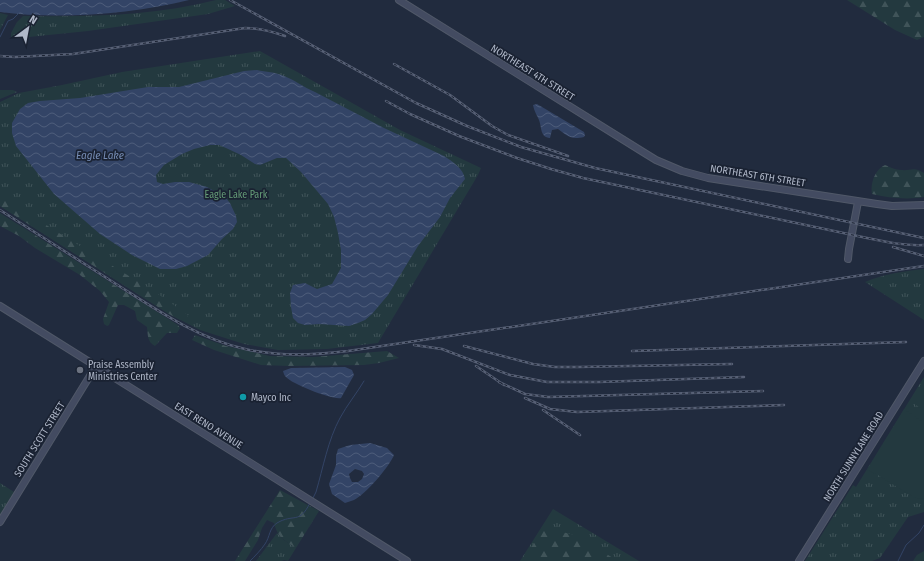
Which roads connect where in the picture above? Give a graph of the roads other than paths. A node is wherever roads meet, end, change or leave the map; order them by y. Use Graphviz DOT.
graph roads {
  1 [pos="399,0"];
  2 [pos="656,160"];
  3 [pos="858,202"];
  4 [pos="924,205"];
  5 [pos="848,259"];
  6 [pos="0,306"];
  7 [pos="924,361"];
  8 [pos="96,366"];
  9 [pos="0,522"];
  10 [pos="407,561"];
  11 [pos="799,561"];
  1 -- 2 [label="street, NORTHEAST 4TH STREET"];
  2 -- 3 [label="street, NORTHEAST 6TH STREET"];
  3 -- 4 [label="street"];
  3 -- 5 [label="street"];
  6 -- 8 [label="street, EAST RENO AVENUE"];
  7 -- 11 [label="street, NORTH SUNNYLANE ROAD"];
  8 -- 9 [label="street, SOUTH SCOTT STREET"];
  8 -- 10 [label="street, EAST RENO AVENUE"];
}
